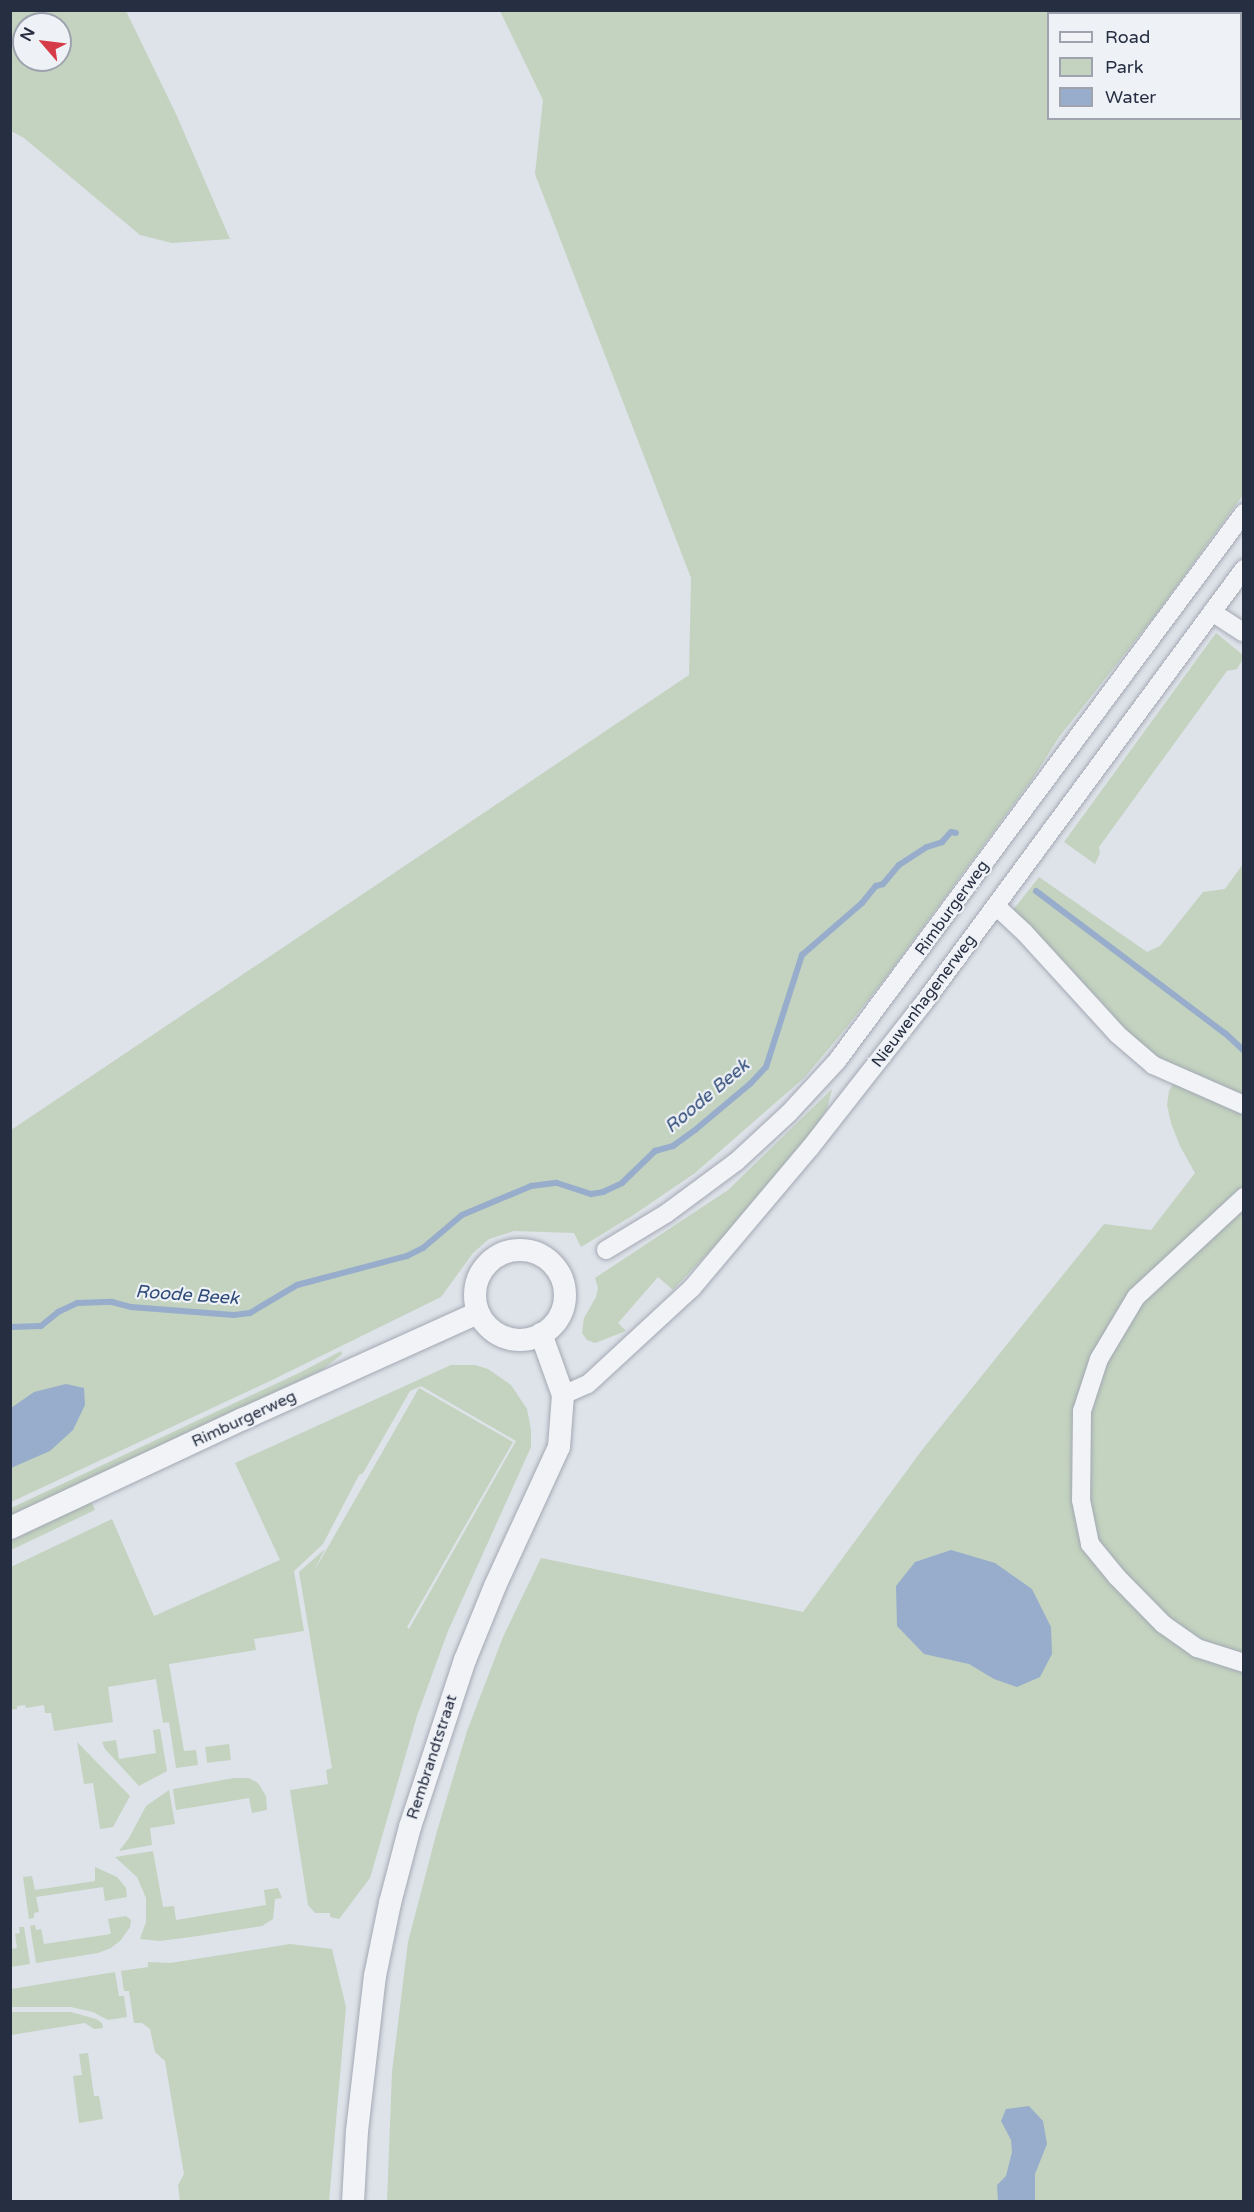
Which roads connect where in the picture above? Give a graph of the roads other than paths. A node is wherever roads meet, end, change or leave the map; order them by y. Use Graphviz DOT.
graph roads {
  1 [pos="1244,513"];
  2 [pos="1244,569"];
  3 [pos="1212,612"];
  4 [pos="1244,633"];
  5 [pos="996,906"];
  6 [pos="1244,1105"];
  7 [pos="1244,1197"];
  8 [pos="606,1250"];
  9 [pos="478,1313"];
  10 [pos="542,1334"];
  11 [pos="563,1395"];
  12 [pos="10,1527"];
  13 [pos="1244,1663"];
  14 [pos="353,2202"];
  1 -- 8 [label="street, Rimburgerweg"];
  2 -- 3 [label="street, Nieuwenhagenerweg"];
  3 -- 4 [label="street"];
  3 -- 5 [label="street, Nieuwenhagenerweg"];
  5 -- 6 [label="street"];
  5 -- 11 [label="street, Nieuwenhagenerweg"];
  7 -- 13 [label="street"];
  9 -- 10 [label="street"];
  9 -- 10 [label="street"];
  9 -- 12 [label="street, Rimburgerweg"];
  10 -- 11 [label="street, Rembrandtstraat"];
  11 -- 14 [label="street, Rembrandtstraat"];
}
